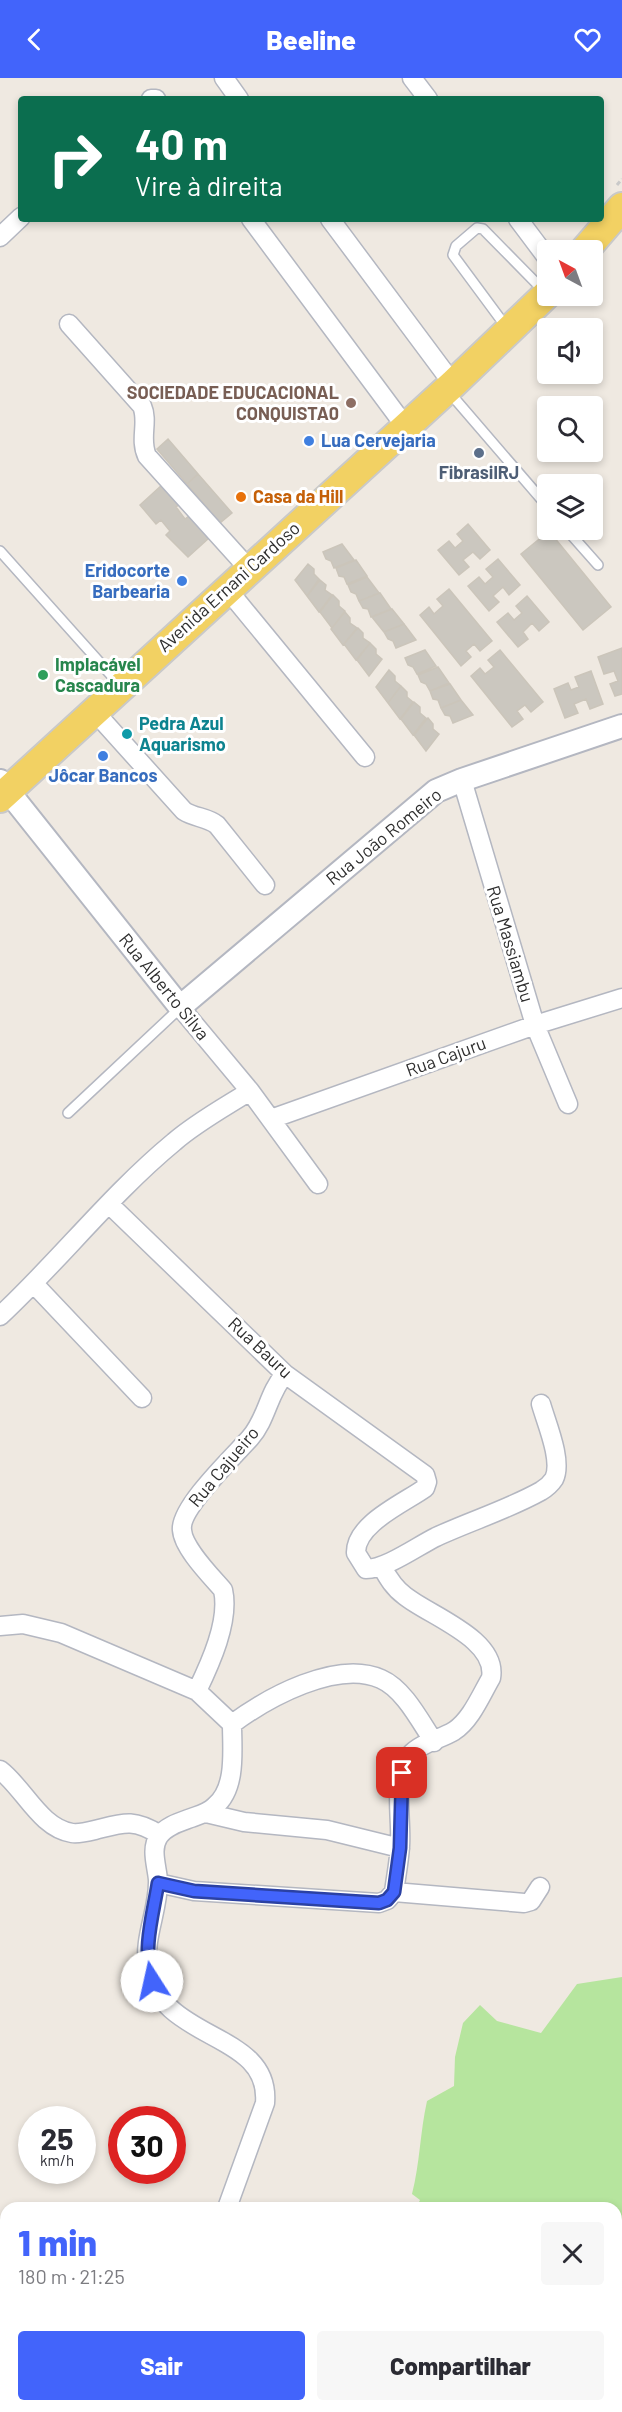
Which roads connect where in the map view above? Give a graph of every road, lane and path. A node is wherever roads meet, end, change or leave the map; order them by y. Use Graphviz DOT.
graph roads {
  1 [pos="224,78"];
  2 [pos="412,78"];
  3 [pos="237,96"];
  4 [pos="426,96"];
  5 [pos="622,207"];
  6 [pos="18,220"];
  7 [pos="252,222"];
  8 [pos="332,222"];
  9 [pos="520,222"];
  10 [pos="0,237"];
  11 [pos="594,240"];
  12 [pos="537,244"];
  13 [pos="537,283"];
  14 [pos="537,303"];
  15 [pos="69,324"];
  16 [pos="509,330"];
  17 [pos="450,387"];
  18 [pos="405,426"];
  19 [pos="537,494"];
  20 [pos="576,540"];
  21 [pos="0,550"];
  22 [pos="598,565"];
  23 [pos="249,570"];
  24 [pos="227,590"];
  25 [pos="120,686"];
  26 [pos="93,711"];
  27 [pos="622,726"];
  28 [pos="365,757"];
  29 [pos="462,780"];
  30 [pos="2,790"];
  31 [pos="266,885"];
  32 [pos="622,998"];
  33 [pos="180,1007"];
  34 [pos="535,1025"];
  35 [pos="250,1091"];
  36 [pos="568,1104"];
  37 [pos="68,1113"];
  38 [pos="271,1119"];
  39 [pos="318,1184"];
  40 [pos="110,1203"];
  41 [pos="34,1284"];
  42 [pos="0,1316"];
  43 [pos="285,1374"];
  44 [pos="142,1398"];
  45 [pos="541,1404"];
  46 [pos="382,1567"];
  47 [pos="0,1626"];
  48 [pos="197,1691"];
  49 [pos="232,1724"];
  50 [pos="434,1742"];
  51 [pos="0,1770"];
  52 [pos="206,1813"];
  53 [pos="160,1835"];
  54 [pos="400,1848"];
  55 [pos="158,1883"];
  56 [pos="540,1887"];
  57 [pos="394,1892"];
  58 [pos="229,2202"];
  1 -- 3 [label="street"];
  2 -- 4 [label="street"];
  5 -- 11 [label="main road"];
  6 -- 10 [label="street"];
  7 -- 18 [label="street"];
  8 -- 17 [label="street"];
  9 -- 12 [label="street"];
  13 -- 16 [label="lane"];
  14 -- 16 [label="main road, Avenida Ernani Cardoso"];
  15 -- 23 [label="street"];
  16 -- 17 [label="main road, Avenida Ernani Cardoso"];
  17 -- 18 [label="main road, Avenida Ernani Cardoso"];
  17 -- 19 [label="lane"];
  18 -- 23 [label="main road, Avenida Ernani Cardoso"];
  20 -- 22 [label="lane"];
  21 -- 25 [label="lane"];
  23 -- 24 [label="main road, Avenida Ernani Cardoso"];
  24 -- 25 [label="main road, Avenida Ernani Cardoso"];
  24 -- 28 [label="street"];
  25 -- 26 [label="main road, Avenida Ernani Cardoso"];
  26 -- 30 [label="main road, Avenida Ernani Cardoso"];
  26 -- 31 [label="street"];
  27 -- 29 [label="street, Rua João Romeiro"];
  29 -- 33 [label="street, Rua João Romeiro"];
  29 -- 34 [label="street, Rua Massiambu"];
  30 -- 33 [label="street, Rua Alberto Silva"];
  32 -- 34 [label="street, Rua Cajuru"];
  33 -- 35 [label="street, Rua Alberto Silva"];
  33 -- 37 [label="lane"];
  34 -- 36 [label="street, Rua Massiambu"];
  34 -- 38 [label="street, Rua Cajuru"];
  35 -- 38 [label="street, Rua Alberto Silva"];
  35 -- 40 [label="street"];
  38 -- 39 [label="street, Rua Alberto Silva"];
  40 -- 41 [label="street"];
  40 -- 43 [label="street, Rua Bauru"];
  41 -- 42 [label="street"];
  41 -- 44 [label="street"];
  43 -- 46 [label="street, Rua Bauru"];
  43 -- 48 [label="street, Rua Cajueiro"];
  45 -- 46 [label="street"];
  46 -- 50 [label="street"];
  47 -- 48 [label="street"];
  48 -- 49 [label="street"];
  49 -- 50 [label="street"];
  49 -- 52 [label="street"];
  50 -- 54 [label="street"];
  51 -- 53 [label="street"];
  52 -- 53 [label="street"];
  52 -- 54 [label="street"];
  53 -- 55 [label="street"];
  54 -- 57 [label="street"];
  55 -- 57 [label="street"];
  55 -- 58 [label="street"];
  56 -- 57 [label="street"];
}
